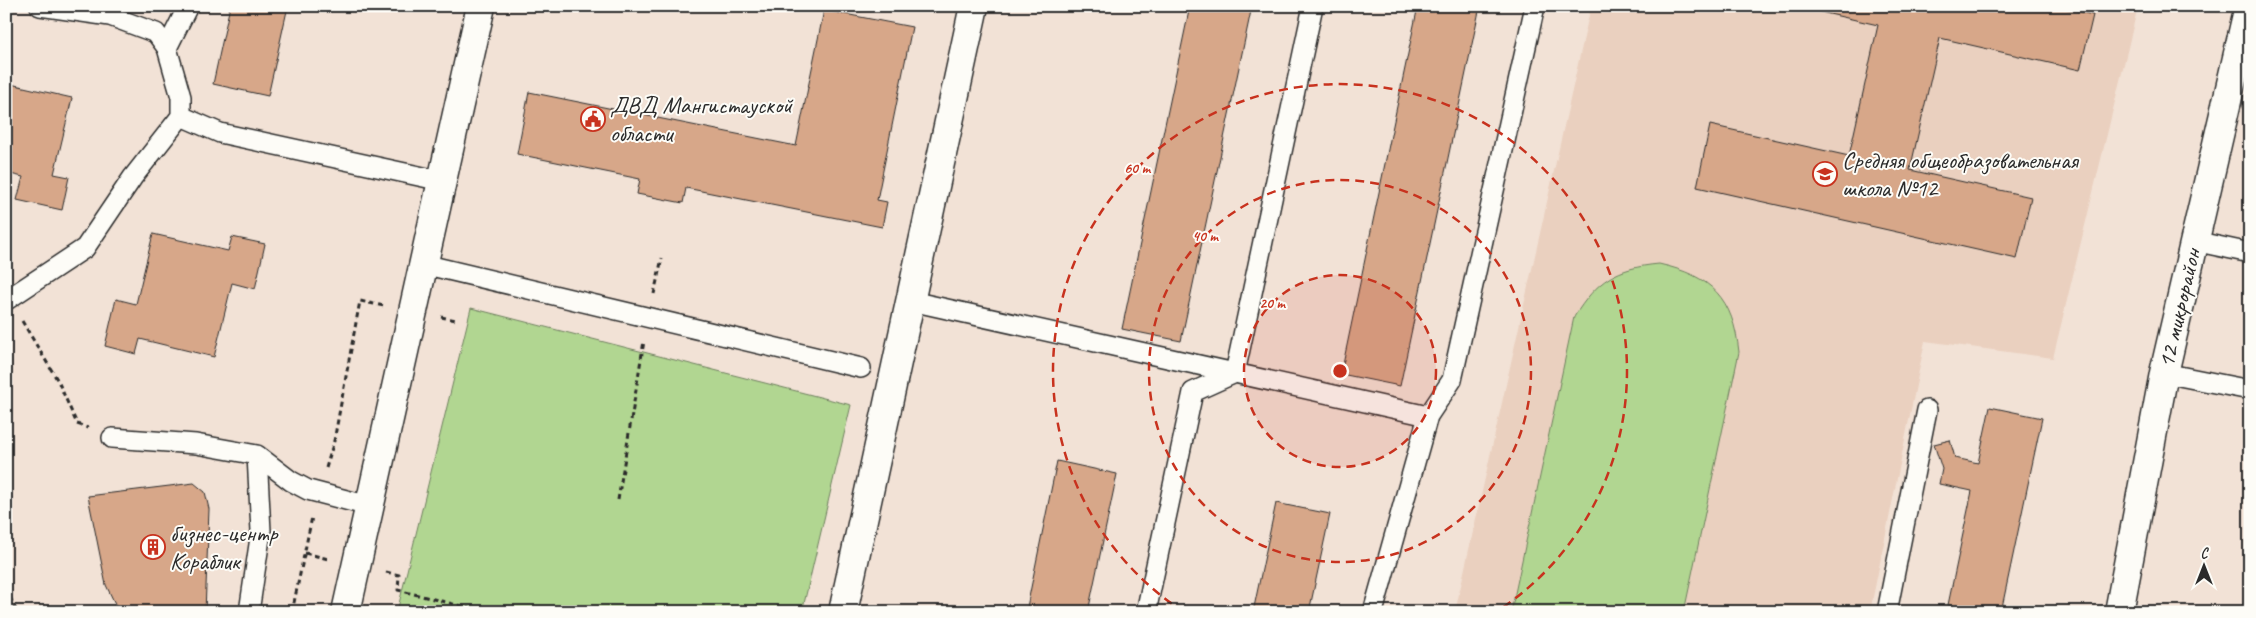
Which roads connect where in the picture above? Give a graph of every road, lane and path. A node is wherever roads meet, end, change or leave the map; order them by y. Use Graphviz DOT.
graph roads {
  1 [pos="40,6"];
  2 [pos="188,6"];
  3 [pos="481,6"];
  4 [pos="974,6"];
  5 [pos="1313,6"];
  6 [pos="1535,6"];
  7 [pos="2248,6"];
  8 [pos="167,48"];
  9 [pos="181,116"];
  10 [pos="442,181"];
  11 [pos="2194,241"];
  12 [pos="2250,253"];
  13 [pos="662,258"];
  14 [pos="424,264"];
  15 [pos="8,299"];
  16 [pos="911,301"];
  17 [pos="413,312"];
  18 [pos="648,317"];
  19 [pos="861,368"];
  20 [pos="1236,373"];
  21 [pos="2164,373"];
  22 [pos="2250,390"];
  23 [pos="1927,410"];
  24 [pos="1428,416"];
  25 [pos="112,438"];
  26 [pos="257,455"];
  27 [pos="318,492"];
  28 [pos="618,500"];
  29 [pos="369,506"];
  30 [pos="304,554"];
  31 [pos="356,565"];
  32 [pos="6,589"];
  33 [pos="17,612"];
  34 [pos="249,612"];
  35 [pos="292,612"];
  36 [pos="346,612"];
  37 [pos="485,612"];
  38 [pos="843,612"];
  39 [pos="1146,612"];
  40 [pos="1373,612"];
  41 [pos="1887,612"];
  42 [pos="2120,612"];
  1 -- 8 [label="lane"];
  2 -- 8 [label="lane"];
  3 -- 10 [label="street"];
  4 -- 16 [label="street"];
  5 -- 20 [label="lane"];
  6 -- 24 [label="lane"];
  7 -- 11 [label="street, 12 микрорайон"];
  8 -- 9 [label="lane"];
  9 -- 10 [label="lane"];
  9 -- 15 [label="lane"];
  10 -- 14 [label="street"];
  11 -- 12 [label="lane"];
  11 -- 21 [label="street, 12 микрорайон"];
  13 -- 18 [label="path"];
  14 -- 17 [label="street"];
  14 -- 18 [label="lane"];
  15 -- 25 [label="path"];
  16 -- 20 [label="lane"];
  16 -- 38 [label="street"];
  17 -- 27 [label="path"];
  17 -- 29 [label="street"];
  18 -- 19 [label="lane"];
  18 -- 28 [label="path"];
  20 -- 24 [label="lane"];
  20 -- 39 [label="lane"];
  21 -- 22 [label="lane"];
  21 -- 42 [label="street, 12 микрорайон"];
  23 -- 41 [label="lane"];
  24 -- 40 [label="lane"];
  25 -- 26 [label="lane"];
  26 -- 27 [label="lane"];
  26 -- 34 [label="lane"];
  27 -- 29 [label="lane"];
  27 -- 30 [label="path"];
  29 -- 31 [label="street"];
  30 -- 31 [label="path"];
  30 -- 35 [label="path"];
  31 -- 36 [label="street"];
  31 -- 37 [label="path"];
  32 -- 33 [label="path"];
}
